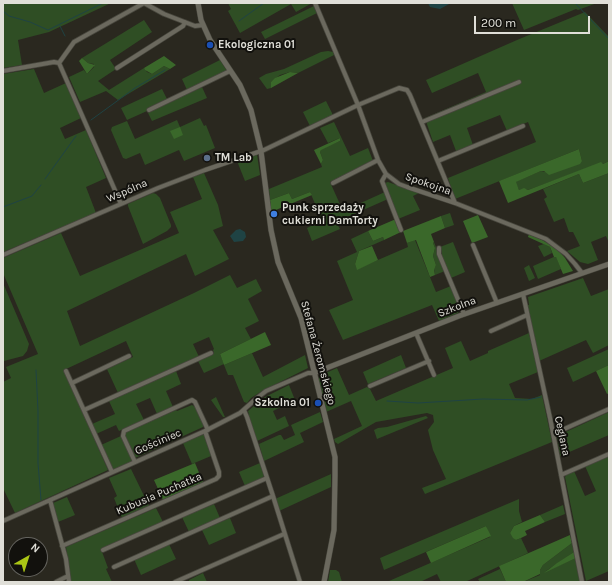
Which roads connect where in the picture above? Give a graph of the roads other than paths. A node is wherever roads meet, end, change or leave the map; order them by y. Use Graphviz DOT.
graph roads {
  1 [pos="144,3"];
  2 [pos="198,3"];
  3 [pos="315,3"];
  4 [pos="184,22"];
  5 [pos="203,25"];
  6 [pos="59,63"];
  7 [pos="117,68"];
  8 [pos="3,71"];
  9 [pos="230,71"];
  10 [pos="519,82"];
  11 [pos="358,105"];
  12 [pos="149,110"];
  13 [pos="422,122"];
  14 [pos="523,126"];
  15 [pos="261,151"];
  16 [pos="378,160"];
  17 [pos="438,161"];
  18 [pos="386,174"];
  19 [pos="333,183"];
  20 [pos="455,203"];
  21 [pos="121,204"];
  22 [pos="401,230"];
  23 [pos="473,245"];
  24 [pos="438,248"];
  25 [pos="3,255"];
  26 [pos="609,264"];
  27 [pos="582,273"];
  28 [pos="523,294"];
  29 [pos="497,303"];
  30 [pos="464,314"];
  31 [pos="527,315"];
  32 [pos="491,331"];
  33 [pos="416,333"];
  34 [pos="211,353"];
  35 [pos="129,356"];
  36 [pos="429,361"];
  37 [pos="66,371"];
  38 [pos="314,373"];
  39 [pos="434,375"];
  40 [pos="72,383"];
  41 [pos="370,386"];
  42 [pos="609,409"];
  43 [pos="84,410"];
  44 [pos="244,410"];
  45 [pos="206,431"];
  46 [pos="553,434"];
  47 [pos="609,454"];
  48 [pos="135,462"];
  49 [pos="112,472"];
  50 [pos="561,475"];
  51 [pos="267,478"];
  52 [pos="273,496"];
  53 [pos="50,500"];
  54 [pos="3,521"];
  55 [pos="284,534"];
  56 [pos="62,546"];
  57 [pos="103,550"];
  58 [pos="114,567"];
  59 [pos="68,576"];
  60 [pos="56,582"];
  61 [pos="70,582"];
  62 [pos="175,582"];
  63 [pos="300,582"];
  64 [pos="324,582"];
  65 [pos="582,582"];
  1 -- 4 [label="street"];
  1 -- 6 [label="street"];
  2 -- 5 [label="street, Stefana Żeromskiego"];
  3 -- 11 [label="street, Spokojna"];
  4 -- 5 [label="street"];
  4 -- 7 [label="street"];
  5 -- 9 [label="street, Stefana Żeromskiego"];
  6 -- 8 [label="street"];
  6 -- 21 [label="street"];
  9 -- 12 [label="street"];
  9 -- 15 [label="street, Stefana Żeromskiego"];
  10 -- 13 [label="street"];
  11 -- 13 [label="street, Wspólna"];
  11 -- 15 [label="street, Wspólna"];
  11 -- 16 [label="street, Spokojna"];
  13 -- 17 [label="street"];
  14 -- 17 [label="street"];
  15 -- 21 [label="street, Wspólna"];
  15 -- 38 [label="street, Stefana Żeromskiego"];
  16 -- 18 [label="street, Spokojna"];
  16 -- 19 [label="street"];
  17 -- 20 [label="street"];
  18 -- 20 [label="street, Spokojna"];
  18 -- 22 [label="street"];
  20 -- 27 [label="street, Spokojna"];
  21 -- 25 [label="street, Wspólna"];
  23 -- 29 [label="street"];
  24 -- 30 [label="street"];
  26 -- 27 [label="street, Szkolna"];
  27 -- 28 [label="street, Szkolna"];
  28 -- 29 [label="street, Szkolna"];
  28 -- 31 [label="street, Ceglana"];
  29 -- 30 [label="street, Szkolna"];
  30 -- 33 [label="street, Szkolna"];
  31 -- 32 [label="street"];
  31 -- 46 [label="street, Ceglana"];
  33 -- 36 [label="street"];
  33 -- 38 [label="street, Szkolna"];
  34 -- 43 [label="street"];
  35 -- 40 [label="street"];
  36 -- 39 [label="street"];
  36 -- 41 [label="street"];
  37 -- 40 [label="street"];
  38 -- 44 [label="street, Gościniec"];
  38 -- 64 [label="street, Stefana Żeromskiego"];
  40 -- 43 [label="street"];
  42 -- 46 [label="street"];
  43 -- 49 [label="street"];
  44 -- 45 [label="street, Gościniec"];
  44 -- 51 [label="street"];
  45 -- 48 [label="street, Gościniec"];
  45 -- 48 [label="street, Kubusia Puchatka"];
  45 -- 56 [label="street, Kubusia Puchatka"];
  46 -- 50 [label="street, Ceglana"];
  47 -- 50 [label="street"];
  48 -- 49 [label="street, Gościniec"];
  49 -- 53 [label="street, Gościniec"];
  50 -- 65 [label="street, Ceglana"];
  51 -- 52 [label="street"];
  51 -- 57 [label="street"];
  52 -- 55 [label="street"];
  52 -- 58 [label="street"];
  53 -- 54 [label="street, Gościniec"];
  53 -- 56 [label="street"];
  55 -- 62 [label="street"];
  55 -- 63 [label="street"];
  56 -- 59 [label="street"];
  59 -- 60 [label="street"];
  59 -- 61 [label="street"];
}
